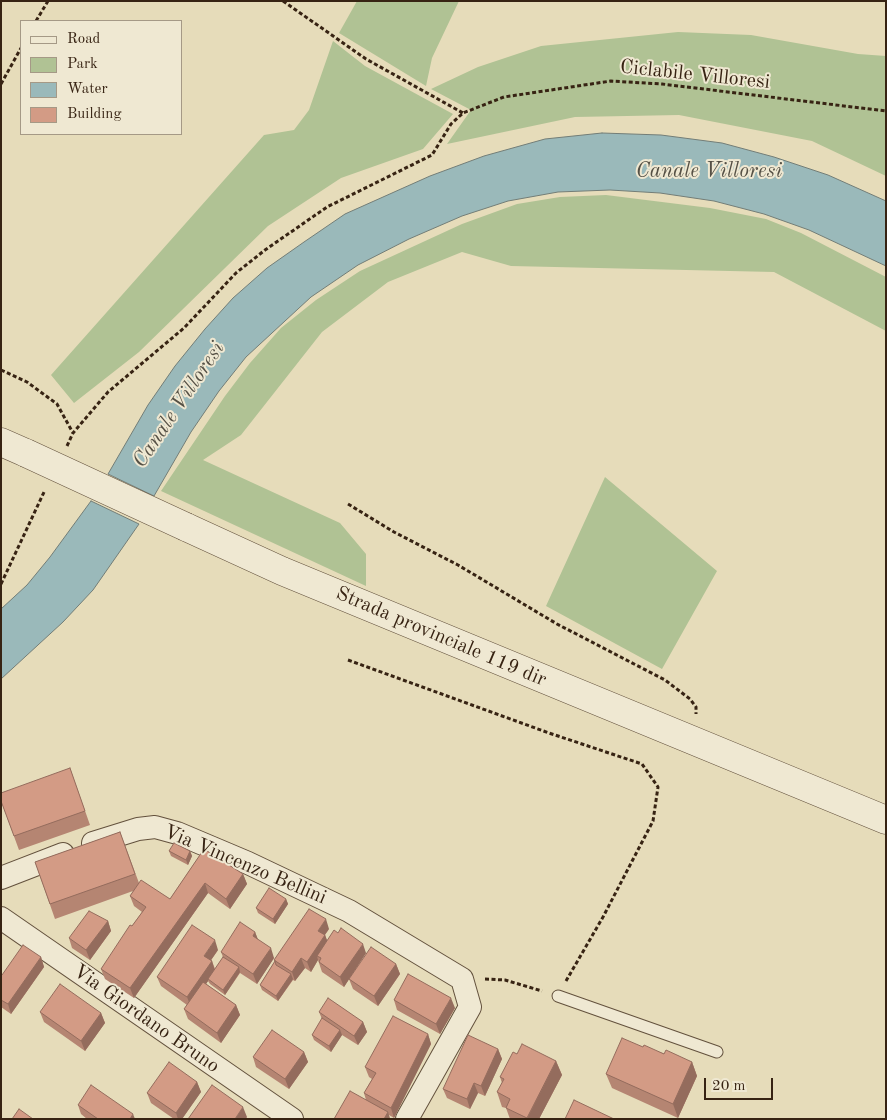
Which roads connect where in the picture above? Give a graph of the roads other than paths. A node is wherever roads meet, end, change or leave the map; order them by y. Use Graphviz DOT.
graph roads {
  1 [pos="1,442"];
  2 [pos="886,820"];
  3 [pos="1,878"];
  4 [pos="1,918"];
  5 [pos="558,996"];
  6 [pos="717,1052"];
  7 [pos="292,1119"];
  8 [pos="408,1119"];
  1 -- 2 [label="street, Strada provinciale 119 dir, bridge"];
  3 -- 8 [label="street, Via Vincenzo Bellini"];
  4 -- 7 [label="street, Via Giordano Bruno"];
  5 -- 6 [label="lane"];
}
